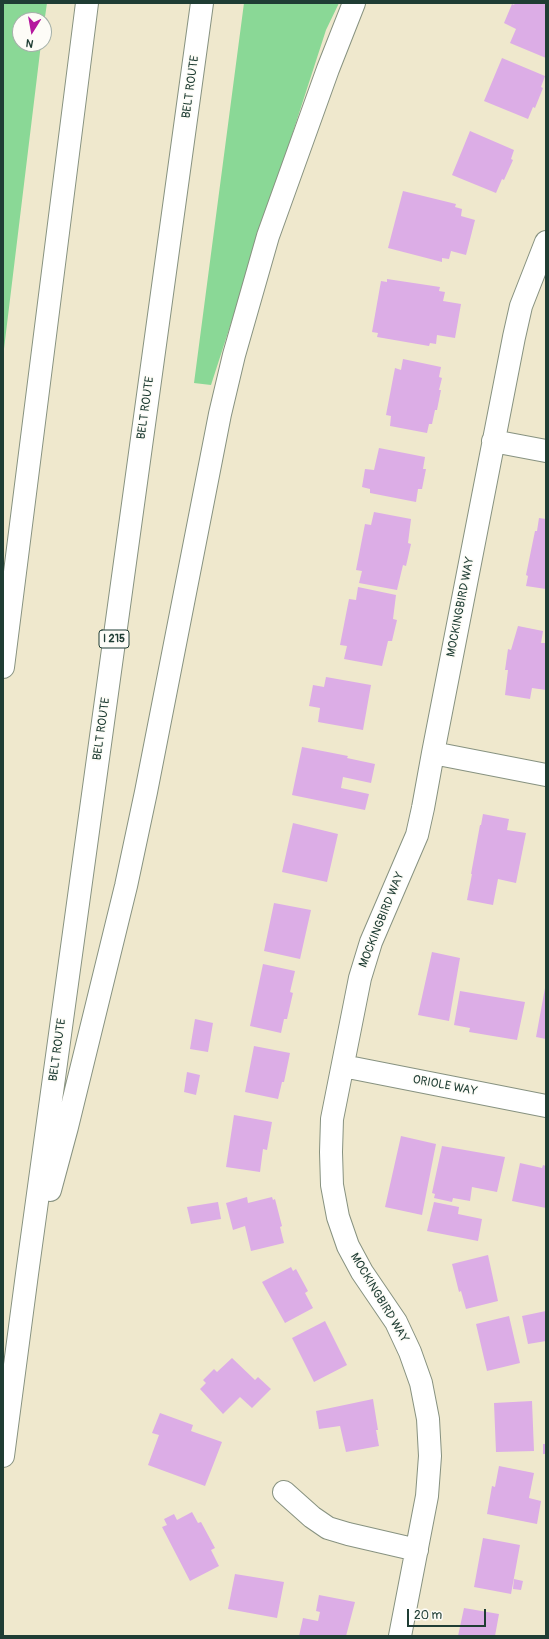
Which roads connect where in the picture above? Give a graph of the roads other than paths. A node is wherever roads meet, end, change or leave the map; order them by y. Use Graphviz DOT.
graph roads {
  1 [pos="87,3"];
  2 [pos="202,3"];
  3 [pos="354,3"];
  4 [pos="546,242"];
  5 [pos="493,441"];
  6 [pos="546,451"];
  7 [pos="3,667"];
  8 [pos="433,753"];
  9 [pos="546,775"];
  10 [pos="343,1066"];
  11 [pos="546,1106"];
  12 [pos="26,1274"];
  13 [pos="3,1456"];
  14 [pos="284,1492"];
  15 [pos="417,1550"];
  16 [pos="400,1636"];
  1 -- 7 [label="main road"];
  2 -- 12 [label="main road, BELT ROUTE / I 215"];
  3 -- 12 [label="main road"];
  4 -- 5 [label="main road, MOCKINGBIRD WAY"];
  5 -- 6 [label="main road"];
  5 -- 8 [label="main road, MOCKINGBIRD WAY"];
  8 -- 9 [label="main road"];
  8 -- 10 [label="main road, MOCKINGBIRD WAY"];
  10 -- 11 [label="main road, ORIOLE WAY"];
  10 -- 15 [label="main road, MOCKINGBIRD WAY"];
  12 -- 13 [label="main road, BELT ROUTE / I 215"];
  14 -- 15 [label="main road"];
  15 -- 16 [label="main road, MOCKINGBIRD WAY"];
}
